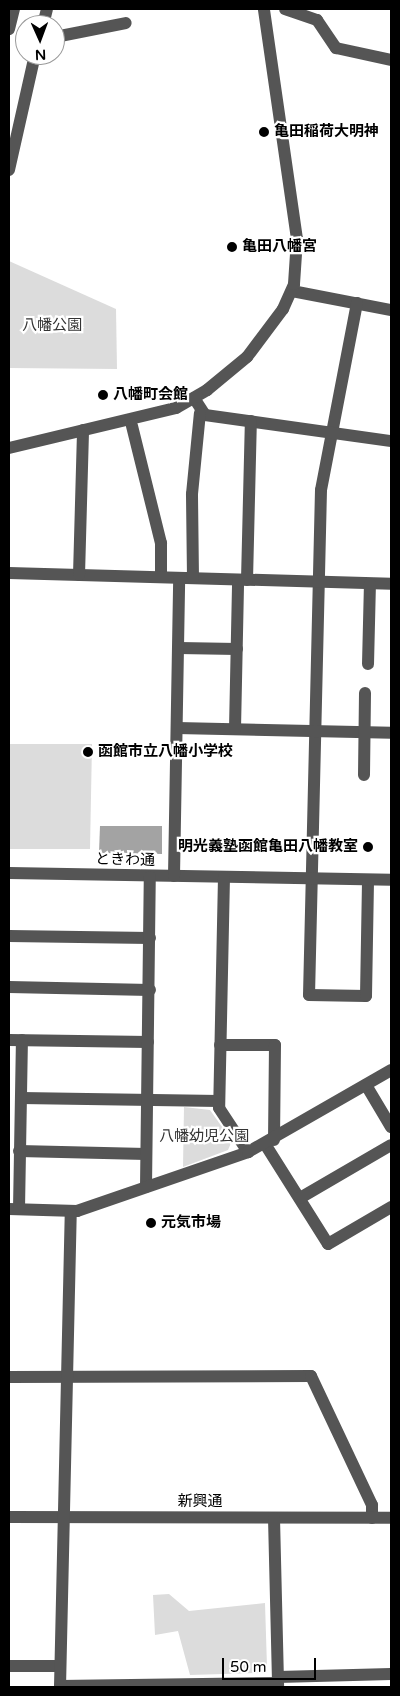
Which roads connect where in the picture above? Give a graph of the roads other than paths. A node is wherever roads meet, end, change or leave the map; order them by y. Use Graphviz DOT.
graph roads {
  1 [pos="14,9"];
  2 [pos="264,9"];
  3 [pos="286,9"];
  4 [pos="126,23"];
  5 [pos="9,30"];
  6 [pos="65,35"];
  7 [pos="391,60"];
  8 [pos="32,65"];
  9 [pos="10,155"];
  10 [pos="9,170"];
  11 [pos="292,291"];
  12 [pos="357,303"];
  13 [pos="391,310"];
  14 [pos="194,398"];
  15 [pos="200,413"];
  16 [pos="251,421"];
  17 [pos="132,426"];
  18 [pos="83,430"];
  19 [pos="334,431"];
  20 [pos="391,441"];
  21 [pos="9,448"];
  22 [pos="9,573"];
  23 [pos="79,575"];
  24 [pos="161,578"];
  25 [pos="180,578"];
  26 [pos="193,578"];
  27 [pos="242,580"];
  28 [pos="320,582"];
  29 [pos="370,584"];
  30 [pos="391,584"];
  31 [pos="179,648"];
  32 [pos="237,649"];
  33 [pos="368,664"];
  34 [pos="366,693"];
  35 [pos="177,728"];
  36 [pos="235,729"];
  37 [pos="316,731"];
  38 [pos="364,732"];
  39 [pos="391,733"];
  40 [pos="364,775"];
  41 [pos="9,873"];
  42 [pos="174,876"];
  43 [pos="150,877"];
  44 [pos="224,877"];
  45 [pos="313,879"];
  46 [pos="368,880"];
  47 [pos="391,880"];
  48 [pos="9,936"];
  49 [pos="150,938"];
  50 [pos="9,987"];
  51 [pos="150,990"];
  52 [pos="9,1040"];
  53 [pos="22,1040"];
  54 [pos="148,1042"];
  55 [pos="220,1045"];
  56 [pos="391,1070"];
  57 [pos="366,1085"];
  58 [pos="21,1098"];
  59 [pos="148,1101"];
  60 [pos="219,1101"];
  61 [pos="391,1127"];
  62 [pos="269,1142"];
  63 [pos="391,1145"];
  64 [pos="20,1152"];
  65 [pos="248,1152"];
  66 [pos="146,1154"];
  67 [pos="146,1187"];
  68 [pos="300,1198"];
  69 [pos="391,1207"];
  70 [pos="14,1209"];
  71 [pos="70,1212"];
  72 [pos="9,1376"];
  73 [pos="65,1376"];
  74 [pos="9,1518"];
  75 [pos="62,1518"];
  76 [pos="274,1518"];
  77 [pos="372,1518"];
  78 [pos="391,1518"];
  79 [pos="9,1666"];
  80 [pos="60,1666"];
  81 [pos="391,1674"];
  82 [pos="278,1682"];
  83 [pos="60,1687"];
  1 -- 5 [label="street"];
  2 -- 11 [label="street"];
  3 -- 7 [label="street"];
  4 -- 6 [label="street"];
  8 -- 9 [label="street"];
  9 -- 10 [label="street"];
  11 -- 12 [label="street"];
  11 -- 14 [label="street"];
  12 -- 13 [label="street"];
  12 -- 19 [label="street"];
  14 -- 15 [label="street"];
  14 -- 18 [label="street"];
  15 -- 16 [label="street"];
  15 -- 26 [label="street"];
  16 -- 19 [label="street"];
  16 -- 27 [label="street"];
  17 -- 24 [label="street"];
  18 -- 21 [label="street"];
  18 -- 23 [label="street"];
  19 -- 20 [label="street"];
  19 -- 28 [label="street"];
  22 -- 23 [label="street"];
  23 -- 24 [label="street"];
  24 -- 25 [label="street"];
  25 -- 26 [label="street"];
  25 -- 31 [label="street"];
  26 -- 27 [label="street"];
  27 -- 28 [label="street"];
  27 -- 32 [label="street"];
  28 -- 29 [label="street"];
  28 -- 37 [label="street"];
  29 -- 30 [label="street"];
  29 -- 33 [label="street"];
  31 -- 32 [label="street"];
  31 -- 35 [label="street"];
  32 -- 36 [label="street"];
  34 -- 38 [label="street"];
  35 -- 36 [label="street"];
  35 -- 42 [label="street"];
  36 -- 37 [label="street"];
  37 -- 38 [label="street"];
  37 -- 45 [label="street"];
  38 -- 39 [label="street"];
  38 -- 40 [label="street"];
  41 -- 43 [label="street, ときわ通"];
  42 -- 43 [label="street, ときわ通"];
  42 -- 44 [label="street, ときわ通"];
  43 -- 49 [label="street"];
  44 -- 45 [label="street, ときわ通"];
  44 -- 55 [label="street"];
  45 -- 46 [label="street, ときわ通"];
  45 -- 46 [label="street"];
  46 -- 47 [label="street, ときわ通"];
  48 -- 49 [label="street"];
  49 -- 51 [label="street"];
  50 -- 51 [label="street"];
  51 -- 54 [label="street"];
  52 -- 53 [label="street"];
  53 -- 54 [label="street"];
  53 -- 58 [label="street"];
  54 -- 59 [label="street"];
  55 -- 60 [label="street"];
  55 -- 62 [label="street"];
  56 -- 57 [label="street"];
  57 -- 61 [label="street"];
  57 -- 62 [label="street"];
  58 -- 59 [label="street"];
  58 -- 64 [label="street"];
  59 -- 60 [label="street"];
  59 -- 66 [label="street"];
  60 -- 65 [label="street"];
  62 -- 65 [label="street"];
  62 -- 68 [label="street"];
  63 -- 68 [label="street"];
  64 -- 66 [label="street"];
  64 -- 70 [label="street"];
  65 -- 67 [label="street"];
  66 -- 67 [label="street"];
  67 -- 71 [label="street"];
  68 -- 69 [label="street"];
  70 -- 71 [label="street"];
  71 -- 73 [label="street"];
  72 -- 73 [label="street"];
  73 -- 75 [label="street"];
  73 -- 77 [label="street"];
  74 -- 75 [label="street, 新興通"];
  75 -- 76 [label="street, 新興通"];
  75 -- 80 [label="street"];
  76 -- 77 [label="street, 新興通"];
  76 -- 82 [label="street"];
  77 -- 78 [label="street, 新興通"];
  79 -- 80 [label="street"];
  80 -- 83 [label="street"];
  81 -- 82 [label="street"];
  82 -- 83 [label="street"];
}
